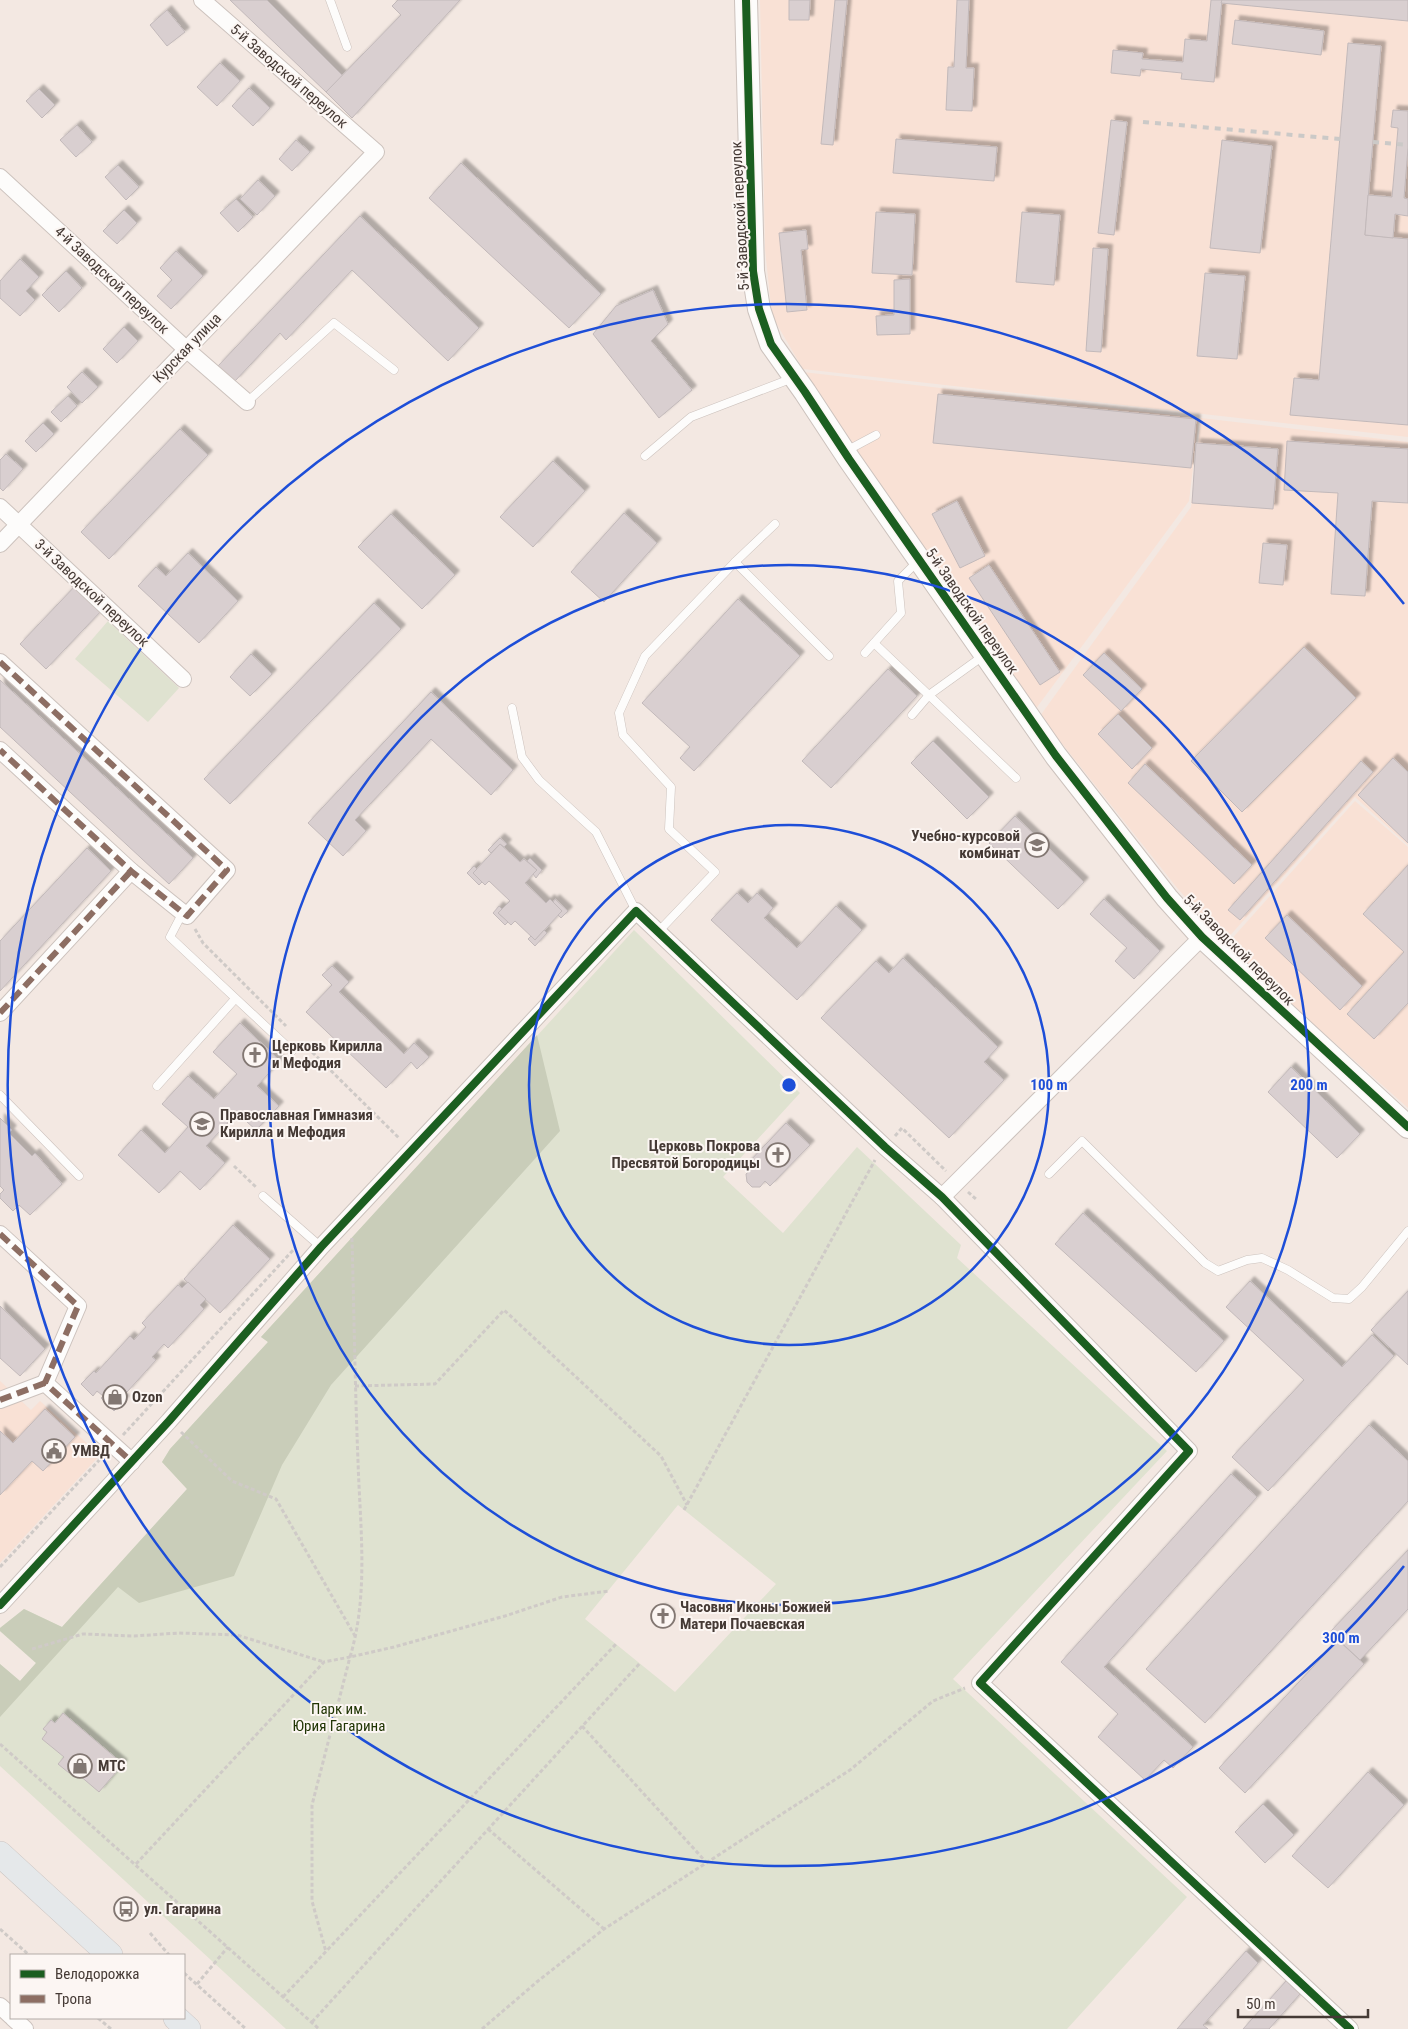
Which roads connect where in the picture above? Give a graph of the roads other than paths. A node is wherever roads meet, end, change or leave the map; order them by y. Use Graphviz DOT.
graph roads {
  1 [pos="202,0"];
  2 [pos="330,0"];
  3 [pos="746,0"];
  4 [pos="347,47"];
  5 [pos="376,152"];
  6 [pos="0,177"];
  7 [pos="186,349"];
  8 [pos="394,370"];
  9 [pos="795,377"];
  10 [pos="247,402"];
  11 [pos="876,435"];
  12 [pos="844,452"];
  13 [pos="645,456"];
  14 [pos="0,507"];
  15 [pos="19,524"];
  16 [pos="775,524"];
  17 [pos="0,544"];
  18 [pos="920,560"];
  19 [pos="735,562"];
  20 [pos="874,643"];
  21 [pos="865,653"];
  22 [pos="986,655"];
  23 [pos="829,656"];
  24 [pos="0,662"];
  25 [pos="184,679"];
  26 [pos="930,695"];
  27 [pos="512,708"];
  28 [pos="912,715"];
  29 [pos="0,750"];
  30 [pos="1016,778"];
  31 [pos="131,871"];
  32 [pos="636,911"];
  33 [pos="185,914"];
  34 [pos="658,932"];
  35 [pos="1202,938"];
  36 [pos="236,998"];
  37 [pos="0,1013"];
  38 [pos="292,1051"];
  39 [pos="158,1086"];
  40 [pos="0,1095"];
  41 [pos="1408,1127"];
  42 [pos="1049,1174"];
  43 [pos="79,1176"];
  44 [pos="263,1196"];
  45 [pos="942,1197"];
  46 [pos="1408,1231"];
  47 [pos="0,1234"];
  48 [pos="321,1246"];
  49 [pos="45,1382"];
  50 [pos="0,1400"];
  51 [pos="132,1462"];
  52 [pos="0,1605"];
  53 [pos="0,1854"];
  54 [pos="109,1954"];
  55 [pos="0,2006"];
  56 [pos="10,2015"];
  57 [pos="14,2019"];
  58 [pos="177,2019"];
  59 [pos="25,2029"];
  60 [pos="188,2029"];
  61 [pos="1350,2029"];
  1 -- 5 [label="street, 5-й Заводской переулок"];
  2 -- 4 [label="lane"];
  3 -- 9 [label="street, 5-й Заводской переулок"];
  5 -- 7 [label="street, Курская улица"];
  6 -- 7 [label="street, 4-й Заводской переулок"];
  7 -- 10 [label="street, 4-й Заводской переулок"];
  7 -- 15 [label="street, Курская улица"];
  8 -- 10 [label="lane"];
  9 -- 12 [label="street, 5-й Заводской переулок"];
  9 -- 13 [label="lane"];
  11 -- 12 [label="lane"];
  12 -- 18 [label="street, 5-й Заводской переулок"];
  14 -- 15 [label="street, 3-й Заводской переулок"];
  15 -- 17 [label="street, Курская улица"];
  15 -- 25 [label="street, 3-й Заводской переулок"];
  16 -- 19 [label="lane"];
  18 -- 20 [label="lane"];
  18 -- 22 [label="street, 5-й Заводской переулок"];
  19 -- 23 [label="lane"];
  19 -- 34 [label="lane"];
  20 -- 21 [label="lane"];
  20 -- 26 [label="lane"];
  22 -- 26 [label="lane"];
  22 -- 35 [label="street, 5-й Заводской переулок"];
  24 -- 33 [label="street"];
  26 -- 28 [label="lane"];
  26 -- 30 [label="lane"];
  27 -- 32 [label="lane"];
  29 -- 31 [label="street"];
  31 -- 33 [label="street"];
  31 -- 37 [label="street"];
  32 -- 34 [label="street"];
  32 -- 48 [label="street"];
  33 -- 36 [label="lane"];
  34 -- 45 [label="street"];
  35 -- 41 [label="street, 5-й Заводской переулок"];
  35 -- 45 [label="street"];
  36 -- 38 [label="lane"];
  36 -- 39 [label="lane"];
  40 -- 43 [label="lane"];
  42 -- 46 [label="lane"];
  44 -- 48 [label="lane"];
  45 -- 61 [label="street"];
  47 -- 49 [label="street"];
  48 -- 51 [label="street"];
  49 -- 50 [label="street"];
  49 -- 51 [label="street"];
  51 -- 52 [label="street"];
  53 -- 54 [label="main road"];
  55 -- 56 [label="street"];
  57 -- 59 [label="street"];
  58 -- 60 [label="main road"];
}
